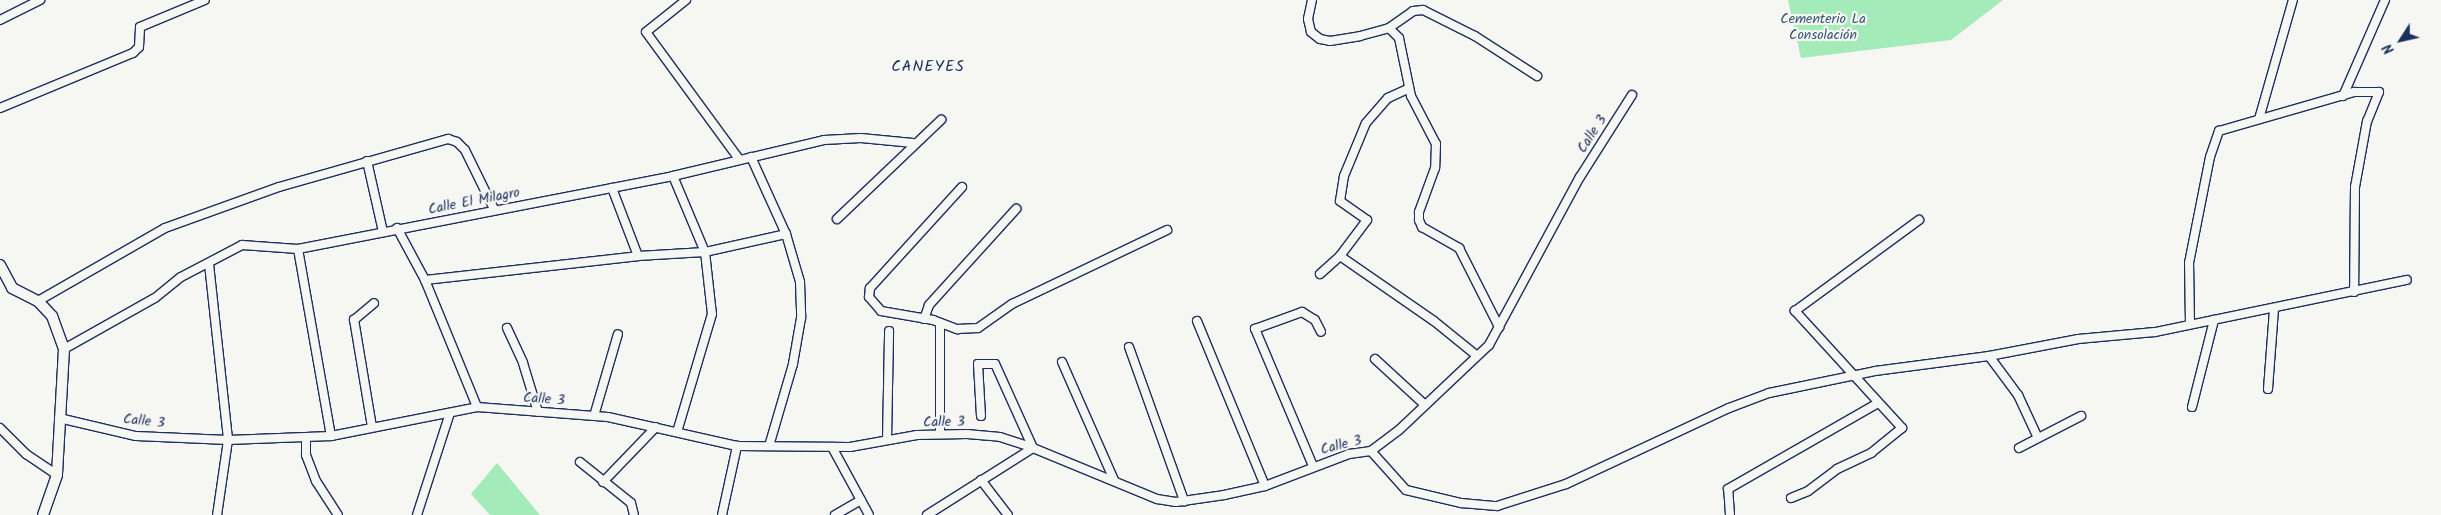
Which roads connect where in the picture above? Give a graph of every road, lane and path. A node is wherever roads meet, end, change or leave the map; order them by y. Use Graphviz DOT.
graph roads {
  1 [pos="40,0"];
  2 [pos="204,0"];
  3 [pos="686,0"];
  4 [pos="1312,0"];
  5 [pos="2293,0"];
  6 [pos="2385,0"];
  7 [pos="0,20"];
  8 [pos="1389,28"];
  9 [pos="1537,76"];
  10 [pos="1409,88"];
  11 [pos="1632,95"];
  12 [pos="2344,96"];
  13 [pos="0,108"];
  14 [pos="2259,119"];
  15 [pos="941,120"];
  16 [pos="913,143"];
  17 [pos="751,157"];
  18 [pos="739,159"];
  19 [pos="367,161"];
  20 [pos="673,176"];
  21 [pos="962,187"];
  22 [pos="612,188"];
  23 [pos="494,209"];
  24 [pos="1016,210"];
  25 [pos="837,219"];
  26 [pos="1919,220"];
  27 [pos="397,228"];
  28 [pos="1167,230"];
  29 [pos="382,232"];
  30 [pos="786,234"];
  31 [pos="298,249"];
  32 [pos="705,252"];
  33 [pos="638,256"];
  34 [pos="1340,256"];
  35 [pos="209,264"];
  36 [pos="0,265"];
  37 [pos="1320,274"];
  38 [pos="425,280"];
  39 [pos="2407,280"];
  40 [pos="2354,292"];
  41 [pos="38,301"];
  42 [pos="374,303"];
  43 [pos="2274,309"];
  44 [pos="924,318"];
  45 [pos="2214,320"];
  46 [pos="1197,321"];
  47 [pos="940,323"];
  48 [pos="2190,324"];
  49 [pos="1499,327"];
  50 [pos="506,328"];
  51 [pos="889,331"];
  52 [pos="1321,332"];
  53 [pos="618,334"];
  54 [pos="1129,348"];
  55 [pos="64,349"];
  56 [pos="1477,356"];
  57 [pos="1989,356"];
  58 [pos="1375,359"];
  59 [pos="1062,362"];
  60 [pos="1856,374"];
  61 [pos="2268,389"];
  62 [pos="1878,403"];
  63 [pos="1425,405"];
  64 [pos="477,407"];
  65 [pos="2192,407"];
  66 [pos="538,412"];
  67 [pos="450,413"];
  68 [pos="594,416"];
  69 [pos="981,416"];
  70 [pos="2081,416"];
  71 [pos="59,418"];
  72 [pos="372,427"];
  73 [pos="656,427"];
  74 [pos="0,428"];
  75 [pos="677,432"];
  76 [pos="940,434"];
  77 [pos="330,436"];
  78 [pos="2038,438"];
  79 [pos="306,439"];
  80 [pos="228,440"];
  81 [pos="887,440"];
  82 [pos="737,446"];
  83 [pos="769,446"];
  84 [pos="832,447"];
  85 [pos="1033,448"];
  86 [pos="2019,448"];
  87 [pos="1371,451"];
  88 [pos="580,462"];
  89 [pos="1313,466"];
  90 [pos="57,475"];
  91 [pos="981,480"];
  92 [pos="1114,480"];
  93 [pos="603,482"];
  94 [pos="1265,486"];
  95 [pos="1791,498"];
  96 [pos="861,500"];
  97 [pos="1184,501"];
  98 [pos="44,515"];
  99 [pos="217,515"];
  100 [pos="338,515"];
  101 [pos="417,515"];
  102 [pos="634,515"];
  103 [pos="722,515"];
  104 [pos="835,515"];
  105 [pos="869,515"];
  106 [pos="927,515"];
  107 [pos="1008,515"];
  108 [pos="1730,515"];
  1 -- 7 [label="street"];
  2 -- 13 [label="street"];
  3 -- 18 [label="street"];
  4 -- 8 [label="street"];
  5 -- 14 [label="street"];
  6 -- 12 [label="street"];
  8 -- 9 [label="street"];
  8 -- 10 [label="street"];
  10 -- 34 [label="street"];
  10 -- 49 [label="street"];
  11 -- 49 [label="street, Calle 3"];
  12 -- 14 [label="street"];
  12 -- 40 [label="street"];
  14 -- 48 [label="street"];
  15 -- 16 [label="street"];
  16 -- 17 [label="street, Calle El Milagro"];
  16 -- 25 [label="street"];
  17 -- 18 [label="street, Calle El Milagro"];
  17 -- 30 [label="street"];
  18 -- 20 [label="street, Calle El Milagro"];
  19 -- 23 [label="street"];
  19 -- 29 [label="street"];
  19 -- 41 [label="street"];
  20 -- 22 [label="street, Calle El Milagro"];
  20 -- 32 [label="street"];
  21 -- 44 [label="street"];
  22 -- 23 [label="street, Calle El Milagro"];
  22 -- 33 [label="street"];
  23 -- 27 [label="street, Calle El Milagro"];
  24 -- 44 [label="street"];
  26 -- 60 [label="street"];
  27 -- 29 [label="street, Calle El Milagro"];
  27 -- 38 [label="street"];
  28 -- 47 [label="street"];
  29 -- 31 [label="street, Calle El Milagro"];
  30 -- 32 [label="street"];
  30 -- 83 [label="street"];
  31 -- 35 [label="street, Calle El Milagro"];
  31 -- 77 [label="street"];
  32 -- 33 [label="street"];
  32 -- 75 [label="street"];
  33 -- 38 [label="street"];
  34 -- 37 [label="street"];
  34 -- 56 [label="street"];
  35 -- 55 [label="street, Calle El Milagro"];
  35 -- 80 [label="street"];
  36 -- 41 [label="street"];
  38 -- 64 [label="street"];
  39 -- 40 [label="street"];
  40 -- 43 [label="street"];
  41 -- 55 [label="street"];
  42 -- 72 [label="street"];
  43 -- 45 [label="street"];
  43 -- 61 [label="street"];
  44 -- 47 [label="street"];
  45 -- 48 [label="street"];
  45 -- 65 [label="street"];
  46 -- 94 [label="street"];
  47 -- 76 [label="street"];
  48 -- 57 [label="street"];
  49 -- 56 [label="street, Calle 3"];
  50 -- 66 [label="street"];
  51 -- 81 [label="street"];
  52 -- 89 [label="street"];
  53 -- 68 [label="street"];
  54 -- 97 [label="street"];
  55 -- 71 [label="street"];
  56 -- 63 [label="street, Calle 3"];
  57 -- 60 [label="street"];
  57 -- 78 [label="street"];
  58 -- 63 [label="street"];
  59 -- 92 [label="street"];
  60 -- 62 [label="street"];
  60 -- 87 [label="street"];
  62 -- 95 [label="street"];
  62 -- 108 [label="street"];
  63 -- 87 [label="street, Calle 3"];
  64 -- 66 [label="street, Calle 3"];
  64 -- 67 [label="street, Calle 3"];
  66 -- 68 [label="street, Calle 3"];
  67 -- 72 [label="street, Calle 3"];
  67 -- 101 [label="street"];
  68 -- 73 [label="street, Calle 3"];
  69 -- 85 [label="street"];
  70 -- 78 [label="street"];
  71 -- 80 [label="street, Calle 3"];
  71 -- 90 [label="street"];
  72 -- 77 [label="street, Calle 3"];
  73 -- 75 [label="street, Calle 3"];
  73 -- 93 [label="street"];
  74 -- 90 [label="street"];
  75 -- 82 [label="street, Calle 3"];
  76 -- 81 [label="street, Calle 3"];
  76 -- 85 [label="street, Calle 3"];
  77 -- 79 [label="street, Calle 3"];
  78 -- 86 [label="street"];
  79 -- 80 [label="street, Calle 3"];
  79 -- 100 [label="street"];
  80 -- 99 [label="street"];
  81 -- 84 [label="street, Calle 3"];
  82 -- 83 [label="street, Calle 3"];
  82 -- 103 [label="street"];
  83 -- 84 [label="street, Calle 3"];
  84 -- 96 [label="street"];
  85 -- 91 [label="street"];
  85 -- 92 [label="street, Calle 3"];
  87 -- 89 [label="street, Calle 3"];
  88 -- 93 [label="street"];
  89 -- 94 [label="street, Calle 3"];
  90 -- 98 [label="street"];
  91 -- 106 [label="street"];
  91 -- 107 [label="street"];
  92 -- 97 [label="street, Calle 3"];
  93 -- 102 [label="street"];
  94 -- 97 [label="street, Calle 3"];
  96 -- 104 [label="street"];
  96 -- 105 [label="street"];
}
